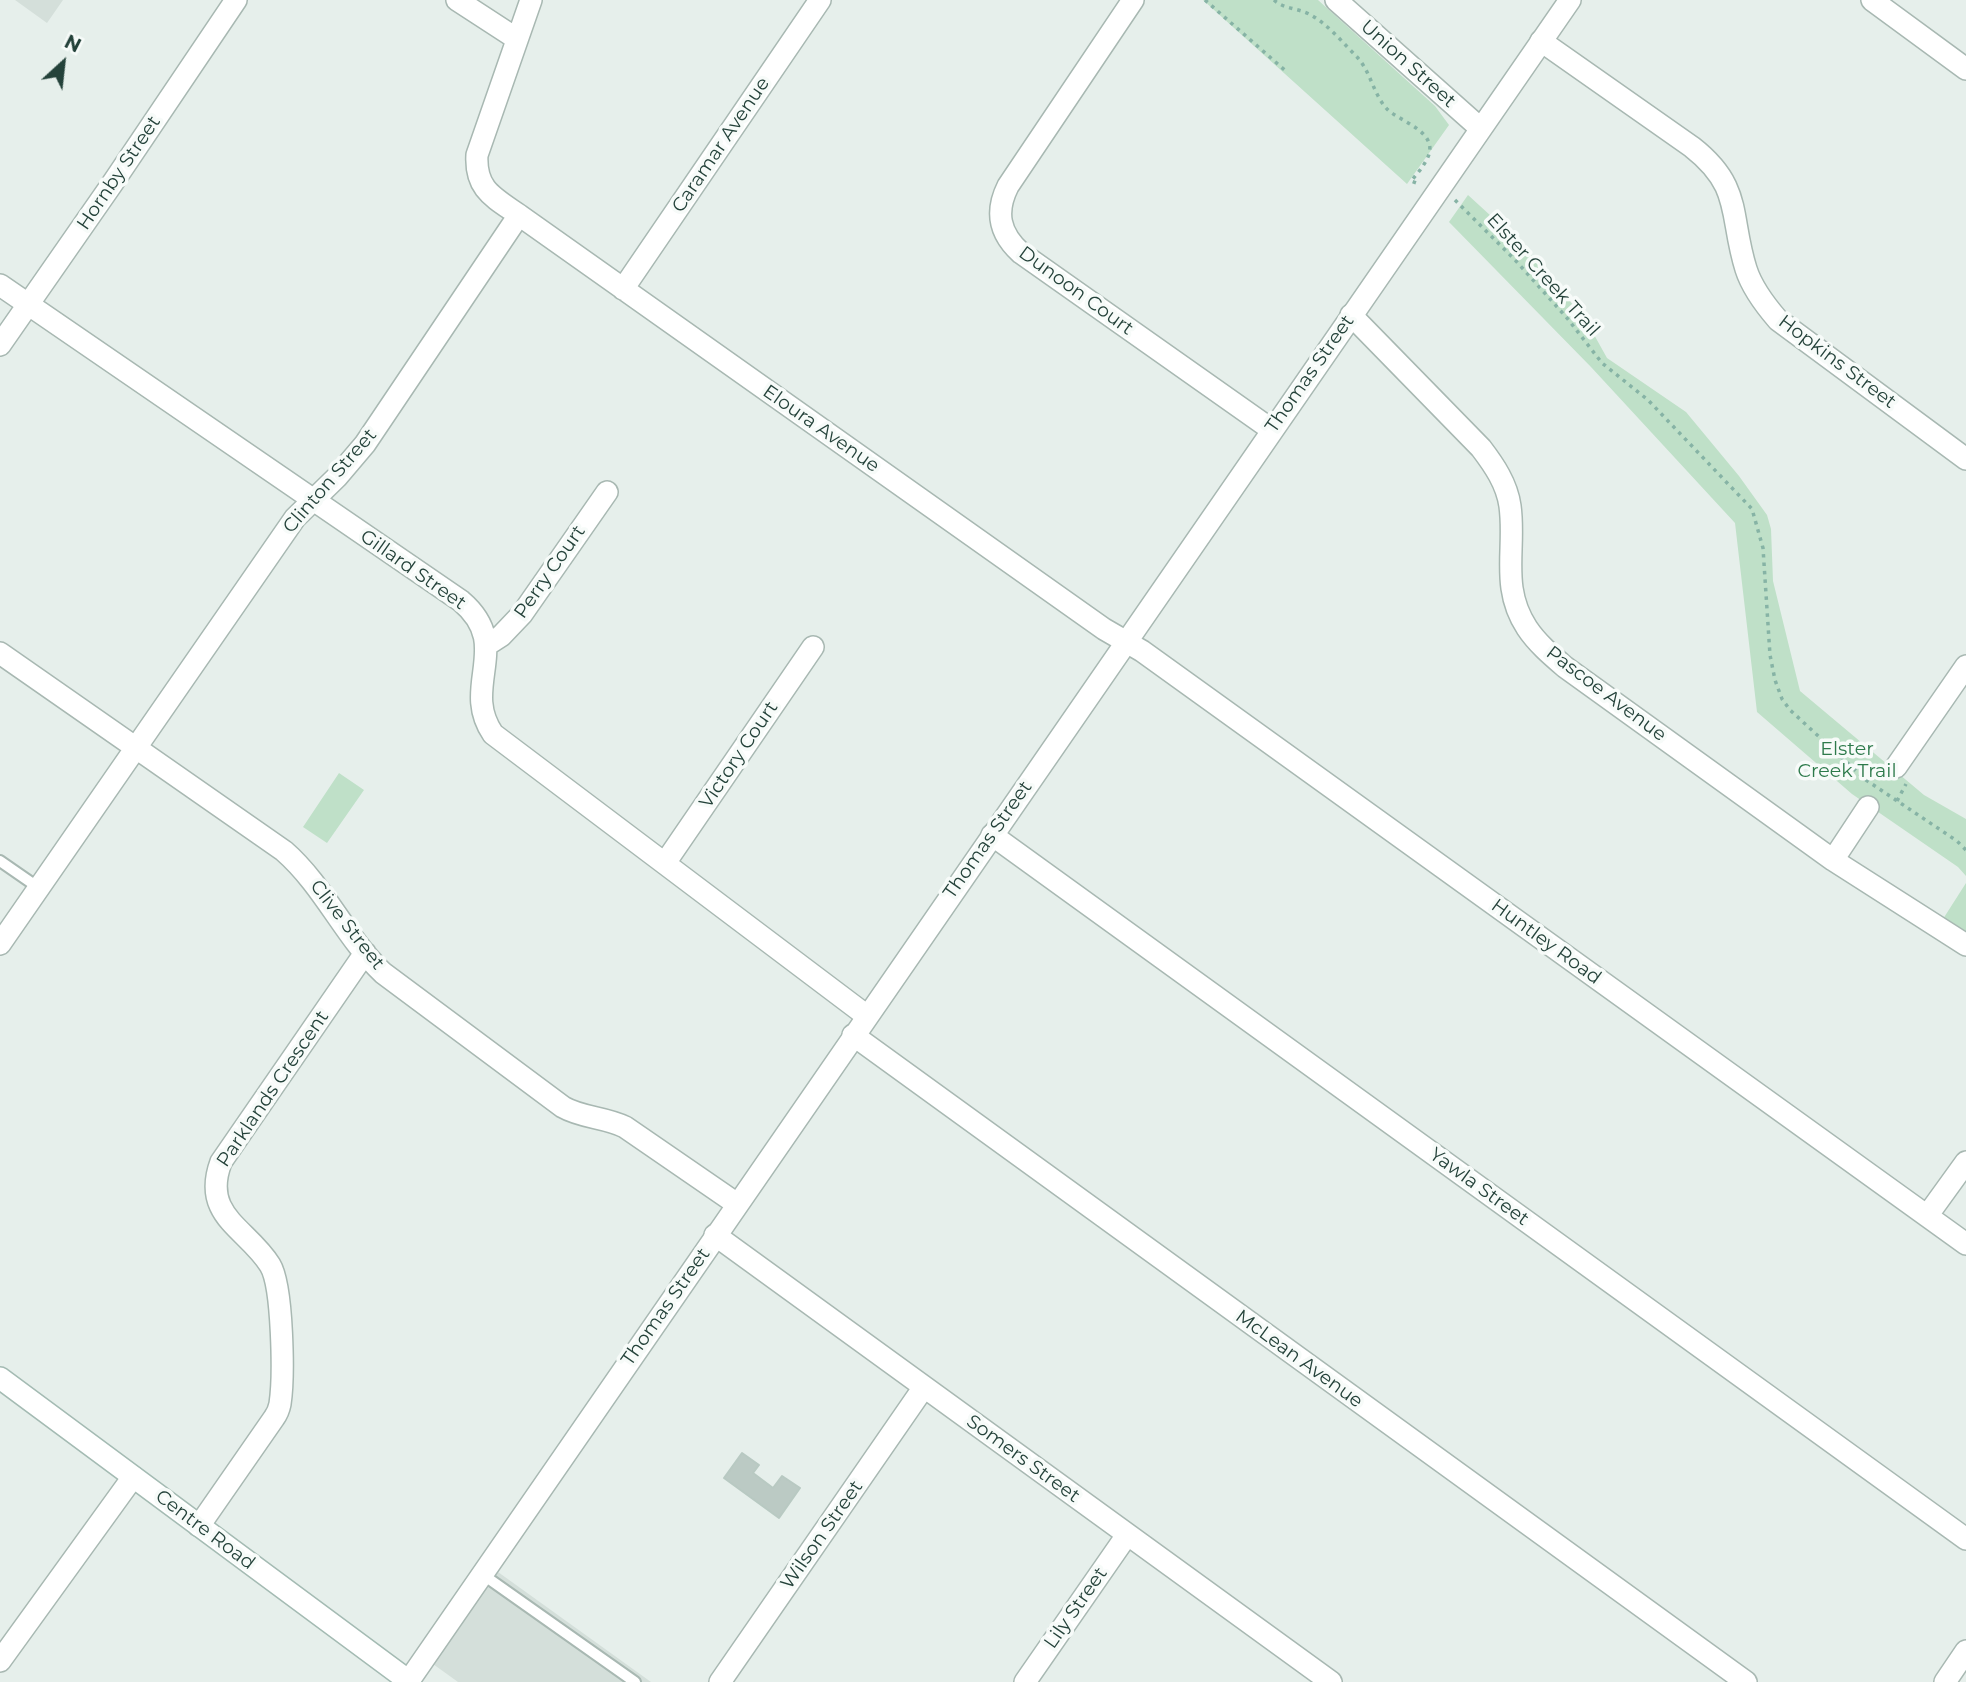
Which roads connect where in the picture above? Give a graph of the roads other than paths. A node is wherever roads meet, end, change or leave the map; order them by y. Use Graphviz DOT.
graph roads {
  1 [pos="236,0"];
  2 [pos="457,0"];
  3 [pos="531,0"];
  4 [pos="820,0"];
  5 [pos="1133,0"];
  6 [pos="1335,0"];
  7 [pos="1570,0"];
  8 [pos="1872,0"];
  9 [pos="517,39"];
  10 [pos="1541,41"];
  11 [pos="1966,69"];
  12 [pos="1480,128"];
  13 [pos="519,215"];
  14 [pos="0,285"];
  15 [pos="623,289"];
  16 [pos="28,304"];
  17 [pos="1350,315"];
  18 [pos="0,345"];
  19 [pos="1272,430"];
  20 [pos="1966,459"];
  21 [pos="607,492"];
  22 [pos="313,501"];
  23 [pos="1125,641"];
  24 [pos="487,645"];
  25 [pos="813,647"];
  26 [pos="0,653"];
  27 [pos="1966,666"];
  28 [pos="136,747"];
  29 [pos="1896,767"];
  30 [pos="1868,807"];
  31 [pos="992,835"];
  32 [pos="0,860"];
  33 [pos="1833,860"];
  34 [pos="665,863"];
  35 [pos="39,888"];
  36 [pos="0,944"];
  37 [pos="1966,946"];
  38 [pos="365,953"];
  39 [pos="867,1016"];
  40 [pos="853,1035"];
  41 [pos="1966,1162"];
  42 [pos="737,1204"];
  43 [pos="1927,1216"];
  44 [pos="715,1235"];
  45 [pos="1966,1244"];
  46 [pos="0,1378"];
  47 [pos="924,1387"];
  48 [pos="133,1477"];
  49 [pos="199,1526"];
  50 [pos="1127,1535"];
  51 [pos="1966,1539"];
  52 [pos="482,1574"];
  53 [pos="1966,1651"];
  54 [pos="0,1661"];
  55 [pos="409,1682"];
  56 [pos="635,1682"];
  57 [pos="720,1682"];
  58 [pos="1025,1682"];
  59 [pos="1331,1682"];
  60 [pos="1746,1682"];
  61 [pos="1945,1682"];
  1 -- 16 [label="street, Hornby Street"];
  2 -- 9 [label="street"];
  3 -- 9 [label="street"];
  4 -- 15 [label="street, Caramar Avenue"];
  5 -- 19 [label="street, Dunoon Court"];
  6 -- 12 [label="street, Union Street"];
  7 -- 10 [label="street, Thomas Street"];
  8 -- 11 [label="street"];
  9 -- 13 [label="street"];
  10 -- 12 [label="street, Thomas Street"];
  10 -- 20 [label="street, Hopkins Street"];
  12 -- 17 [label="street, Thomas Street"];
  13 -- 15 [label="street, Eloura Avenue"];
  13 -- 22 [label="street, Clinton Street"];
  14 -- 16 [label="street, Gillard Street"];
  15 -- 23 [label="street, Eloura Avenue"];
  16 -- 18 [label="street, Hornby Street"];
  16 -- 22 [label="street, Gillard Street"];
  17 -- 19 [label="street, Thomas Street"];
  17 -- 33 [label="street, Pascoe Avenue"];
  19 -- 23 [label="street, Thomas Street"];
  21 -- 24 [label="street, Perry Court"];
  22 -- 24 [label="street, Gillard Street"];
  22 -- 28 [label="street, Clinton Street"];
  23 -- 31 [label="street, Thomas Street"];
  23 -- 43 [label="street, Huntley Road"];
  24 -- 34 [label="street"];
  25 -- 34 [label="street, Victory Court"];
  26 -- 28 [label="street, Clive Street"];
  27 -- 29 [label="street"];
  28 -- 35 [label="street, Clinton Street"];
  28 -- 38 [label="street, Clive Street"];
  30 -- 33 [label="street"];
  31 -- 39 [label="street, Thomas Street"];
  31 -- 51 [label="street, Yawla Street"];
  32 -- 35 [label="lane"];
  33 -- 37 [label="street, Pascoe Avenue"];
  34 -- 39 [label="street"];
  35 -- 36 [label="street, Clinton Street"];
  38 -- 42 [label="street, Clive Street"];
  38 -- 49 [label="street, Parklands Crescent"];
  39 -- 40 [label="street, Thomas Street"];
  40 -- 42 [label="street, Thomas Street"];
  40 -- 60 [label="street, McLean Avenue"];
  41 -- 43 [label="street"];
  42 -- 44 [label="street, Thomas Street"];
  43 -- 45 [label="street, Huntley Road"];
  44 -- 47 [label="street, Somers Street"];
  44 -- 52 [label="street, Thomas Street"];
  46 -- 48 [label="street, Centre Road"];
  47 -- 50 [label="street, Somers Street"];
  47 -- 57 [label="street, Wilson Street"];
  48 -- 49 [label="street, Centre Road"];
  48 -- 54 [label="street"];
  49 -- 55 [label="street, Centre Road"];
  50 -- 58 [label="street, Lily Street"];
  50 -- 59 [label="street, Somers Street"];
  52 -- 55 [label="street, Thomas Street"];
  52 -- 56 [label="lane"];
  53 -- 61 [label="street"];
}
